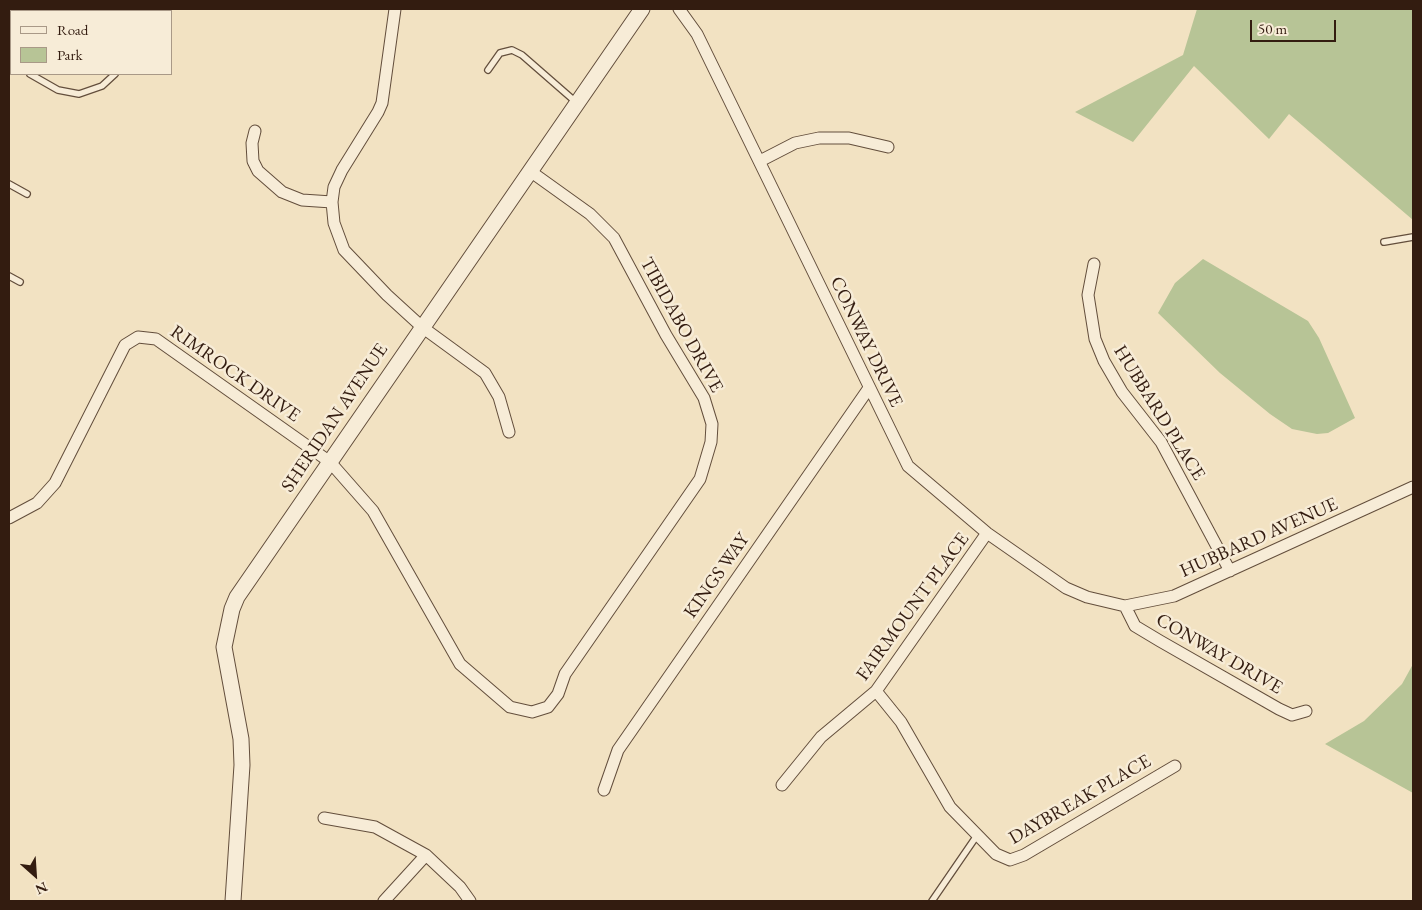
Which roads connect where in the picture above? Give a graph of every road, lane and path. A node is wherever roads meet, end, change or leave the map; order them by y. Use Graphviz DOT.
graph roads {
  1 [pos="395,9"];
  2 [pos="642,9"];
  3 [pos="679,9"];
  4 [pos="488,70"];
  5 [pos="32,75"];
  6 [pos="114,75"];
  7 [pos="577,103"];
  8 [pos="255,131"];
  9 [pos="888,147"];
  10 [pos="760,161"];
  11 [pos="530,171"];
  12 [pos="9,184"];
  13 [pos="27,194"];
  14 [pos="332,202"];
  15 [pos="1413,237"];
  16 [pos="1384,242"];
  17 [pos="1094,264"];
  18 [pos="9,276"];
  19 [pos="20,282"];
  20 [pos="422,327"];
  21 [pos="869,388"];
  22 [pos="509,432"];
  23 [pos="330,462"];
  24 [pos="1413,487"];
  25 [pos="9,518"];
  26 [pos="987,533"];
  27 [pos="1230,572"];
  28 [pos="1120,605"];
  29 [pos="565,674"];
  30 [pos="876,691"];
  31 [pos="1306,711"];
  32 [pos="1175,766"];
  33 [pos="782,785"];
  34 [pos="604,790"];
  35 [pos="324,818"];
  36 [pos="978,834"];
  37 [pos="426,855"];
  38 [pos="233,901"];
  39 [pos="384,901"];
  40 [pos="470,901"];
  41 [pos="932,901"];
  1 -- 14 [label="street"];
  2 -- 7 [label="street, SHERIDAN AVENUE"];
  3 -- 10 [label="street, CONWAY DRIVE"];
  4 -- 7 [label="lane"];
  5 -- 6 [label="lane"];
  7 -- 11 [label="street, SHERIDAN AVENUE"];
  8 -- 14 [label="street"];
  9 -- 10 [label="street"];
  10 -- 21 [label="street, CONWAY DRIVE"];
  11 -- 20 [label="street, SHERIDAN AVENUE"];
  11 -- 29 [label="street, TIBIDABO DRIVE"];
  12 -- 13 [label="lane"];
  14 -- 20 [label="street"];
  15 -- 16 [label="lane"];
  17 -- 27 [label="street, HUBBARD PLACE"];
  18 -- 19 [label="lane"];
  20 -- 22 [label="street"];
  20 -- 23 [label="street, SHERIDAN AVENUE"];
  21 -- 26 [label="street, CONWAY DRIVE"];
  21 -- 34 [label="street, KINGS WAY"];
  23 -- 25 [label="street, RIMROCK DRIVE"];
  23 -- 29 [label="street, RIMROCK DRIVE"];
  23 -- 38 [label="street, SHERIDAN AVENUE"];
  24 -- 27 [label="street, HUBBARD AVENUE"];
  26 -- 28 [label="street, CONWAY DRIVE"];
  26 -- 30 [label="street, FAIRMOUNT PLACE"];
  27 -- 28 [label="street, HUBBARD AVENUE"];
  28 -- 31 [label="street, CONWAY DRIVE"];
  30 -- 33 [label="street, FAIRMOUNT PLACE"];
  30 -- 36 [label="street, DAYBREAK PLACE"];
  32 -- 36 [label="street, DAYBREAK PLACE"];
  35 -- 37 [label="street"];
  36 -- 41 [label="lane"];
  37 -- 39 [label="street"];
  37 -- 40 [label="street"];
}
